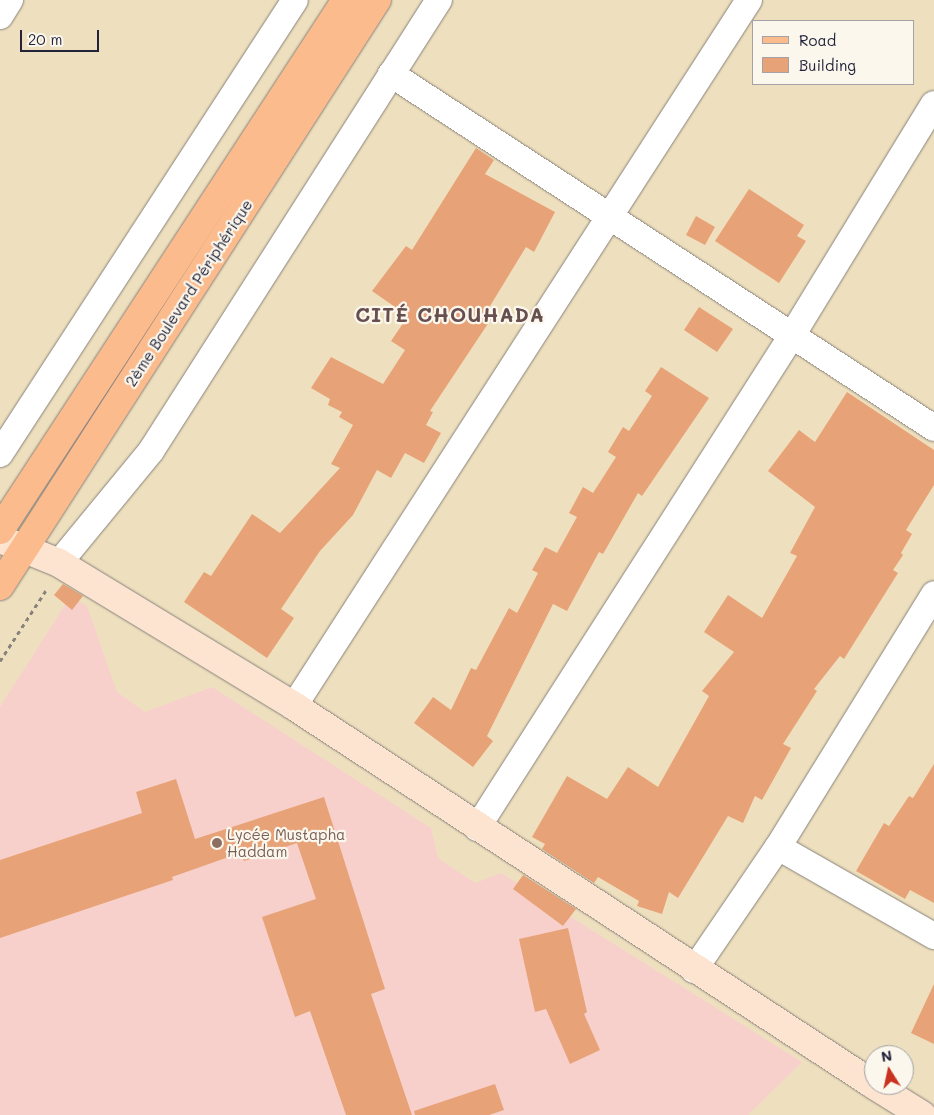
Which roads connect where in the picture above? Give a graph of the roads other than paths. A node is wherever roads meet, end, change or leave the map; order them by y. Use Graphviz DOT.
graph roads {
  1 [pos="10,0"];
  2 [pos="346,0"];
  3 [pos="377,0"];
  4 [pos="439,0"];
  5 [pos="748,0"];
  6 [pos="283,4"];
  7 [pos="0,16"];
  8 [pos="392,74"];
  9 [pos="934,104"];
  10 [pos="609,214"];
  11 [pos="791,337"];
  12 [pos="934,428"];
  13 [pos="0,454"];
  14 [pos="0,530"];
  15 [pos="12,544"];
  16 [pos="54,574"];
  17 [pos="0,586"];
  18 [pos="934,594"];
  19 [pos="294,706"];
  20 [pos="477,828"];
  21 [pos="778,847"];
  22 [pos="934,936"];
  23 [pos="694,970"];
  24 [pos="864,1079"];
  25 [pos="890,1095"];
  26 [pos="922,1115"];
  1 -- 7 [label="street"];
  2 -- 14 [label="main road, 2ème Boulevard Périphérique"];
  3 -- 15 [label="main road, 2ème Boulevard Périphérique"];
  4 -- 8 [label="street"];
  5 -- 10 [label="street"];
  6 -- 13 [label="street"];
  8 -- 10 [label="street"];
  8 -- 16 [label="street"];
  9 -- 11 [label="street"];
  10 -- 11 [label="street"];
  10 -- 19 [label="street"];
  11 -- 12 [label="street"];
  11 -- 20 [label="street"];
  15 -- 16 [label="street"];
  15 -- 17 [label="main road, 2ème Boulevard Périphérique"];
  16 -- 19 [label="street"];
  18 -- 21 [label="street"];
  19 -- 20 [label="street"];
  20 -- 23 [label="street"];
  21 -- 22 [label="street"];
  21 -- 23 [label="street"];
  23 -- 24 [label="street"];
  25 -- 26 [label="street"];
}
